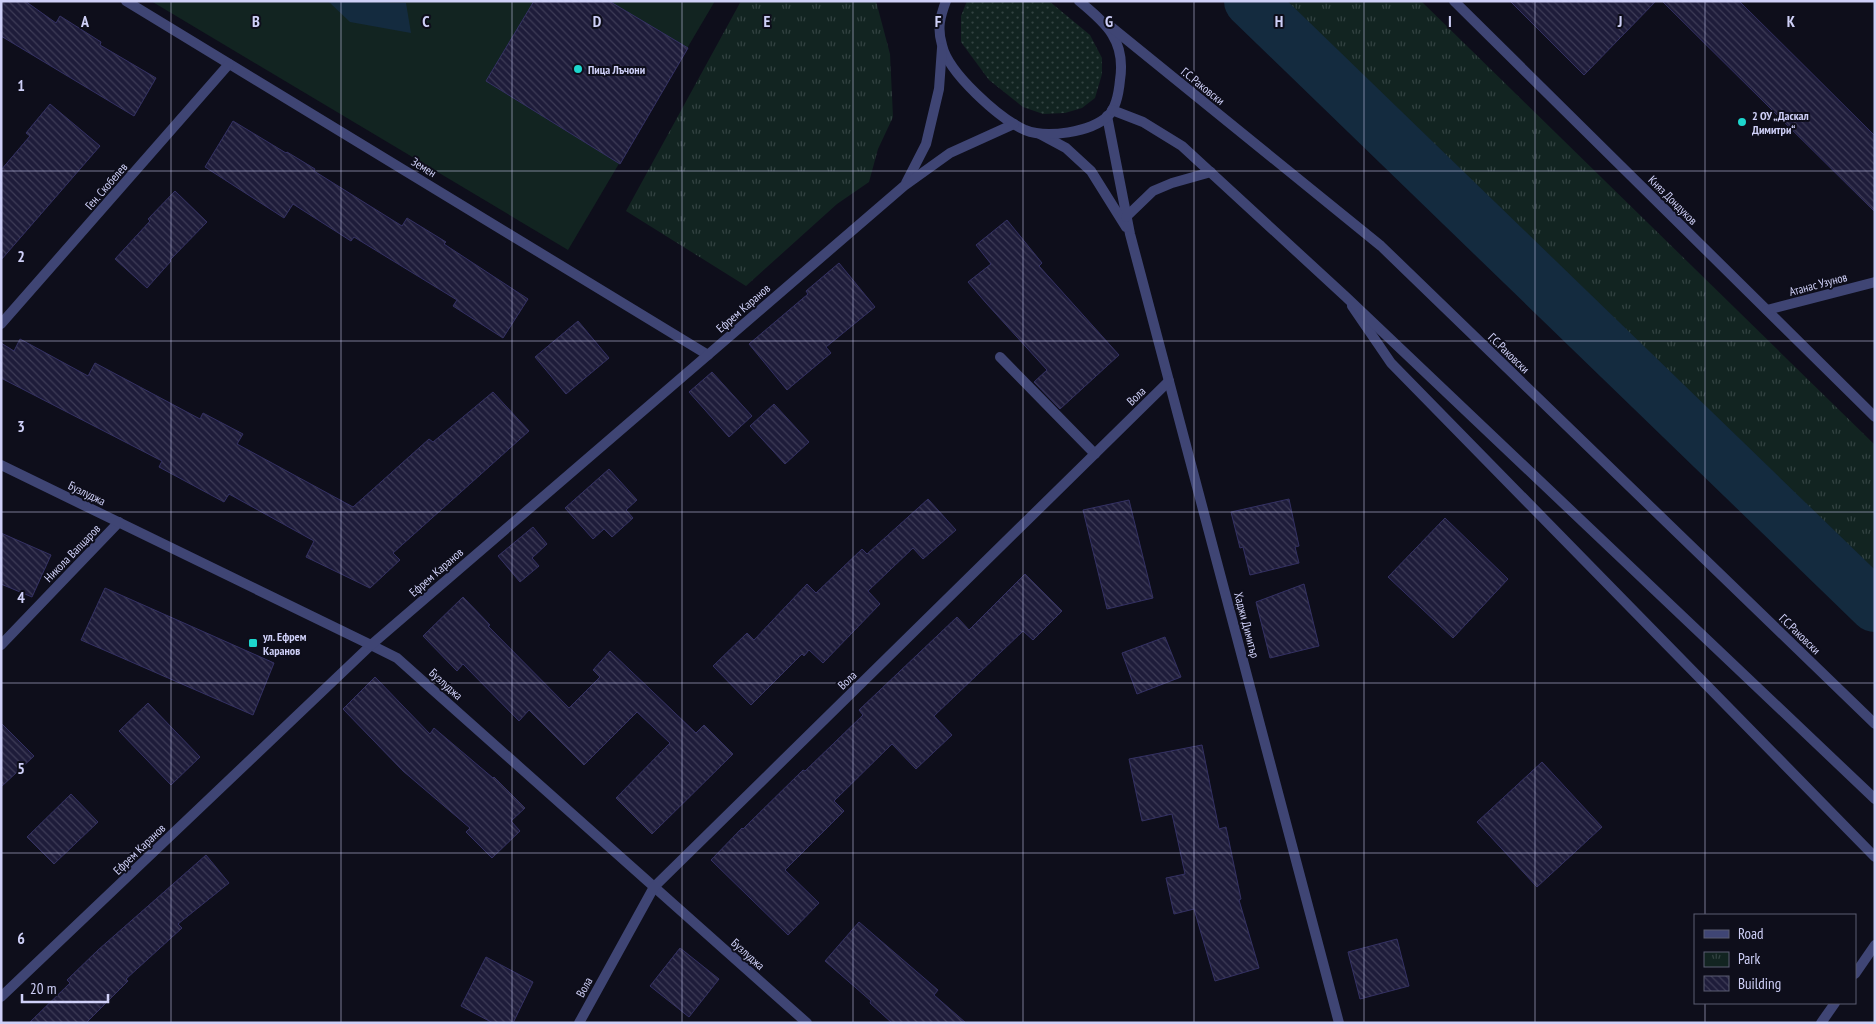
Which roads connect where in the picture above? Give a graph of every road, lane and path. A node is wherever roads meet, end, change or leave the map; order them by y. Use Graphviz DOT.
graph roads {
  1 [pos="126,1"];
  2 [pos="1079,1"];
  3 [pos="1454,1"];
  4 [pos="944,3"];
  5 [pos="1105,22"];
  6 [pos="942,48"];
  7 [pos="229,64"];
  8 [pos="1110,113"];
  9 [pos="1014,124"];
  10 [pos="1040,134"];
  11 [pos="1211,172"];
  12 [pos="904,186"];
  13 [pos="1126,217"];
  14 [pos="1130,234"];
  15 [pos="1875,282"];
  16 [pos="1346,296"];
  17 [pos="1767,310"];
  18 [pos="1,324"];
  19 [pos="708,355"];
  20 [pos="1000,357"];
  21 [pos="1169,381"];
  22 [pos="1875,417"];
  23 [pos="1095,454"];
  24 [pos="1,464"];
  25 [pos="119,522"];
  26 [pos="1,645"];
  27 [pos="372,645"];
  28 [pos="1875,724"];
  29 [pos="1875,799"];
  30 [pos="1875,857"];
  31 [pos="654,887"];
  32 [pos="1875,945"];
  33 [pos="1856,973"];
  34 [pos="1,997"];
  35 [pos="1834,1004"];
  36 [pos="578,1023"];
  37 [pos="807,1023"];
  38 [pos="1339,1023"];
  39 [pos="1821,1023"];
  1 -- 7 [label="street, Земен"];
  2 -- 5 [label="street, Г.С.Раковски"];
  3 -- 17 [label="street, Княз Дондуков"];
  4 -- 6 [label="street"];
  5 -- 8 [label="street"];
  5 -- 28 [label="street, Г.С.Раковски"];
  6 -- 9 [label="street"];
  6 -- 12 [label="street"];
  7 -- 18 [label="street, Ген. Скобелев"];
  7 -- 19 [label="street, Земен"];
  8 -- 10 [label="street"];
  8 -- 11 [label="street"];
  8 -- 13 [label="street"];
  9 -- 10 [label="street"];
  9 -- 12 [label="street, Ефрем Каранов"];
  10 -- 14 [label="street"];
  11 -- 13 [label="street"];
  11 -- 16 [label="street"];
  12 -- 19 [label="street, Ефрем Каранов"];
  13 -- 14 [label="street"];
  14 -- 21 [label="street, Хаджи Димитър"];
  15 -- 17 [label="street, Атанас Узунов"];
  16 -- 29 [label="street"];
  16 -- 30 [label="street"];
  17 -- 22 [label="street, Княз Дондуков"];
  19 -- 27 [label="street, Ефрем Каранов"];
  20 -- 23 [label="street"];
  21 -- 23 [label="street, Вола"];
  21 -- 38 [label="street, Хаджи Димитър"];
  23 -- 31 [label="street, Вола"];
  24 -- 25 [label="street, Бузлуджа"];
  25 -- 26 [label="street, Никола Вапцаров"];
  25 -- 27 [label="street, Бузлуджа"];
  27 -- 31 [label="street, Бузлуджа"];
  27 -- 34 [label="street, Ефрем Каранов"];
  31 -- 36 [label="street, Вола"];
  31 -- 37 [label="street, Бузлуджа"];
  32 -- 33 [label="street"];
  35 -- 39 [label="street"];
}
